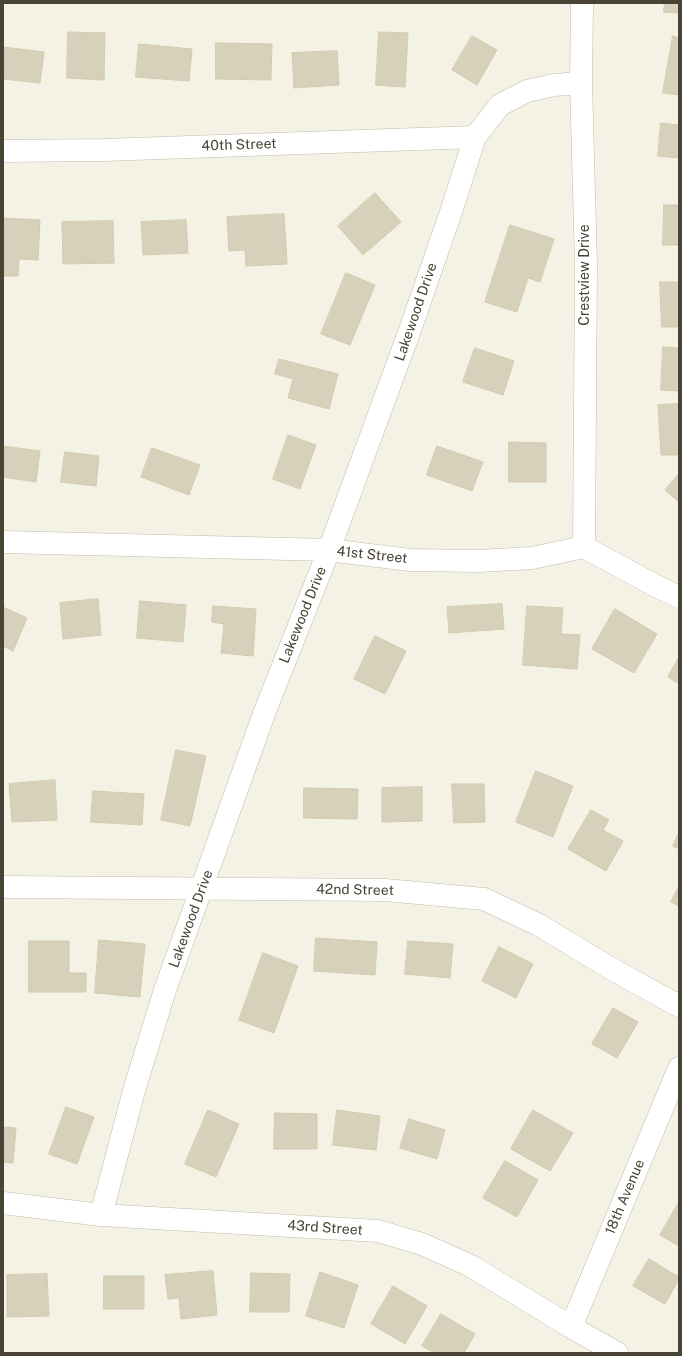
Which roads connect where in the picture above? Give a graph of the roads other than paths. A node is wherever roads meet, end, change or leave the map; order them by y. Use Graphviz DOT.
graph roads {
  1 [pos="582,3"];
  2 [pos="581,83"];
  3 [pos="475,137"];
  4 [pos="3,151"];
  5 [pos="3,542"];
  6 [pos="584,547"];
  7 [pos="329,550"];
  8 [pos="679,597"];
  9 [pos="3,887"];
  10 [pos="202,888"];
  11 [pos="679,1006"];
  12 [pos="679,1068"];
  13 [pos="3,1203"];
  14 [pos="101,1215"];
  15 [pos="571,1327"];
  16 [pos="618,1353"];
  1 -- 2 [label="street, Crestview Drive"];
  2 -- 3 [label="street, Lakewood Drive"];
  2 -- 6 [label="street, Crestview Drive"];
  3 -- 4 [label="street, 40th Street"];
  3 -- 7 [label="street, Lakewood Drive"];
  5 -- 7 [label="street, 41st Street"];
  6 -- 7 [label="street, 41st Street"];
  6 -- 8 [label="street"];
  7 -- 10 [label="street, Lakewood Drive"];
  9 -- 10 [label="street, 42nd Street"];
  10 -- 11 [label="street, 42nd Street"];
  10 -- 14 [label="street, Lakewood Drive"];
  12 -- 15 [label="street, 18th Avenue"];
  13 -- 14 [label="street, 43rd Street"];
  14 -- 15 [label="street, 43rd Street"];
  15 -- 16 [label="street, 43rd Street"];
}
